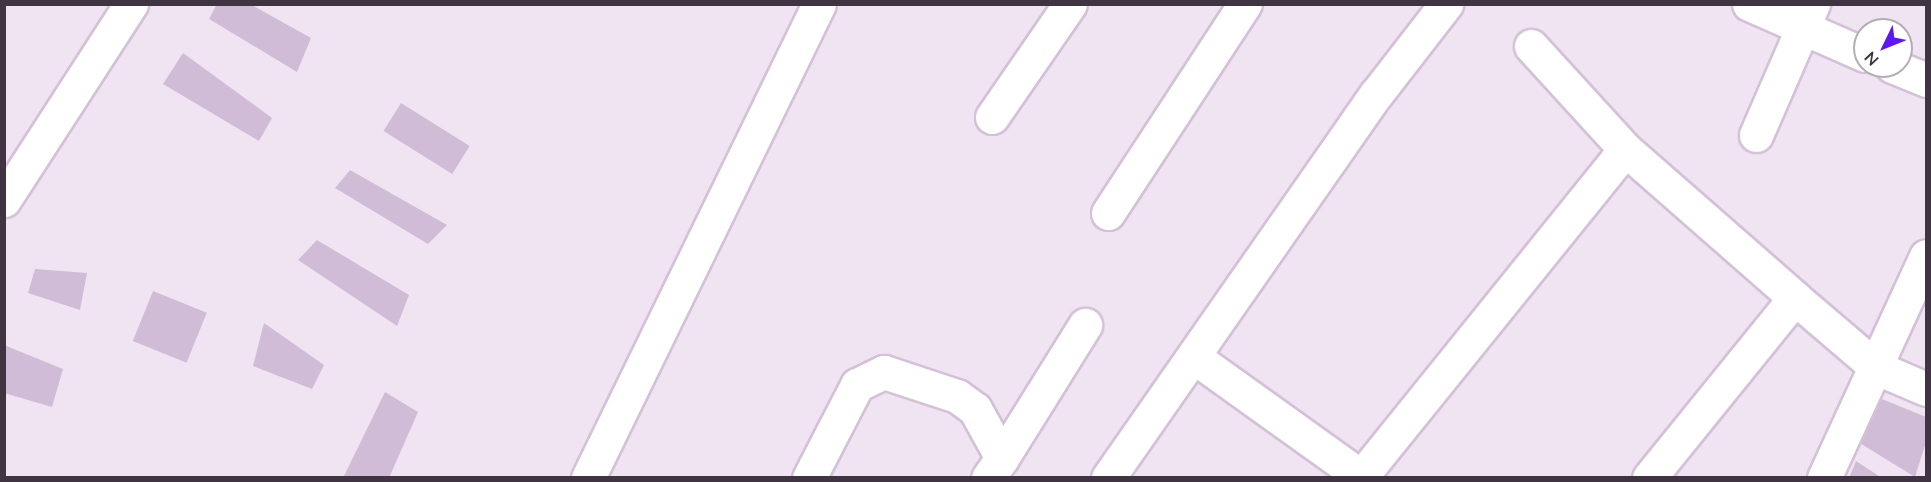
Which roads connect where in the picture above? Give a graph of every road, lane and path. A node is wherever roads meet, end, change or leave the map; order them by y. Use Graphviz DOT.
graph roads {
  1 [pos="131,4"];
  2 [pos="819,4"];
  3 [pos="1070,4"];
  4 [pos="1245,4"];
  5 [pos="1446,4"];
  6 [pos="1749,4"];
  7 [pos="1808,17"];
  8 [pos="1531,46"];
  9 [pos="1853,47"];
  10 [pos="992,117"];
  11 [pos="1756,135"];
  12 [pos="1625,149"];
  13 [pos="4,200"];
  14 [pos="1108,213"];
  15 [pos="1926,256"];
  16 [pos="1795,298"];
  17 [pos="1085,325"];
  18 [pos="1194,357"];
  19 [pos="1877,368"];
  20 [pos="1926,389"];
  21 [pos="995,468"];
  22 [pos="588,477"];
  23 [pos="809,477"];
  24 [pos="1108,477"];
  25 [pos="1360,477"];
  26 [pos="1648,477"];
  27 [pos="1824,477"];
  1 -- 13 [label="street"];
  2 -- 22 [label="street"];
  3 -- 10 [label="street"];
  4 -- 14 [label="street"];
  5 -- 18 [label="street"];
  6 -- 7 [label="street"];
  7 -- 9 [label="street"];
  7 -- 11 [label="street"];
  8 -- 12 [label="street"];
  12 -- 16 [label="street"];
  12 -- 25 [label="street"];
  15 -- 19 [label="street"];
  16 -- 19 [label="street"];
  16 -- 26 [label="street"];
  17 -- 21 [label="street"];
  18 -- 24 [label="street"];
  18 -- 25 [label="street"];
  19 -- 20 [label="street"];
  19 -- 27 [label="street"];
  21 -- 23 [label="street"];
}
